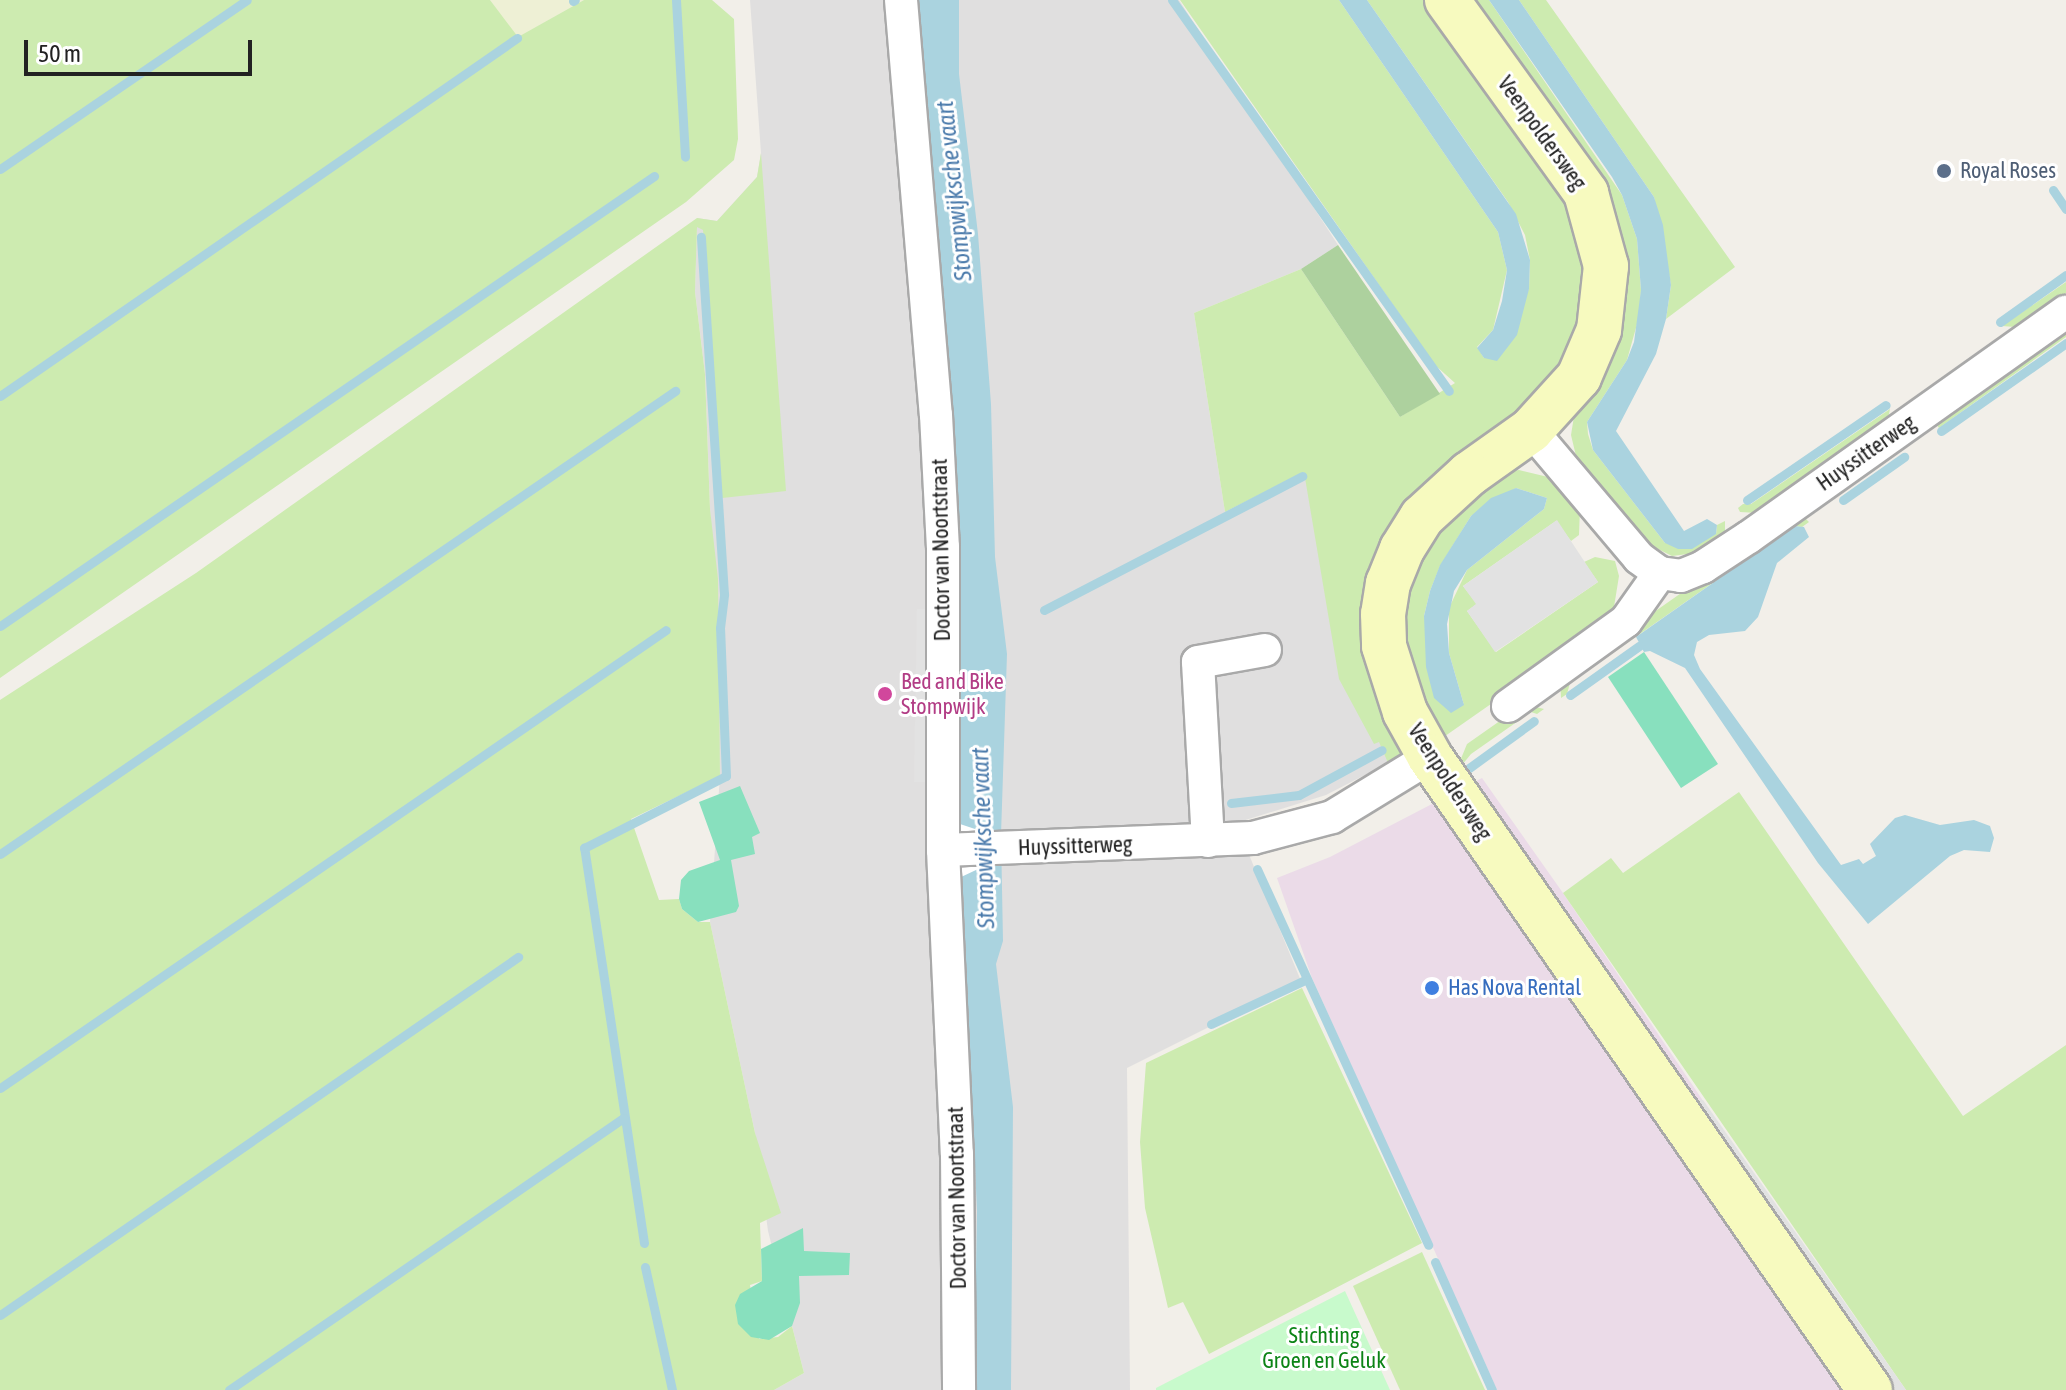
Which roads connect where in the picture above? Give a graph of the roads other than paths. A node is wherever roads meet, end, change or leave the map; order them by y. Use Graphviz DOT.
graph roads {
  1 [pos="901,0"];
  2 [pos="1447,0"];
  3 [pos="2066,312"];
  4 [pos="1531,430"];
  5 [pos="1660,573"];
  6 [pos="1265,650"];
  7 [pos="1508,706"];
  8 [pos="1430,757"];
  9 [pos="1208,841"];
  10 [pos="950,850"];
  11 [pos="959,1390"];
  12 [pos="1870,1390"];
  1 -- 10 [label="street, Doctor van Noortstraat"];
  2 -- 4 [label="street, Veenpoldersweg"];
  3 -- 5 [label="street, Huyssitterweg"];
  4 -- 5 [label="street"];
  4 -- 8 [label="street, Veenpoldersweg"];
  5 -- 7 [label="street"];
  6 -- 9 [label="street"];
  8 -- 9 [label="street, Huyssitterweg"];
  8 -- 12 [label="street, Veenpoldersweg"];
  9 -- 10 [label="street, Huyssitterweg"];
  10 -- 11 [label="street, Doctor van Noortstraat"];
}
